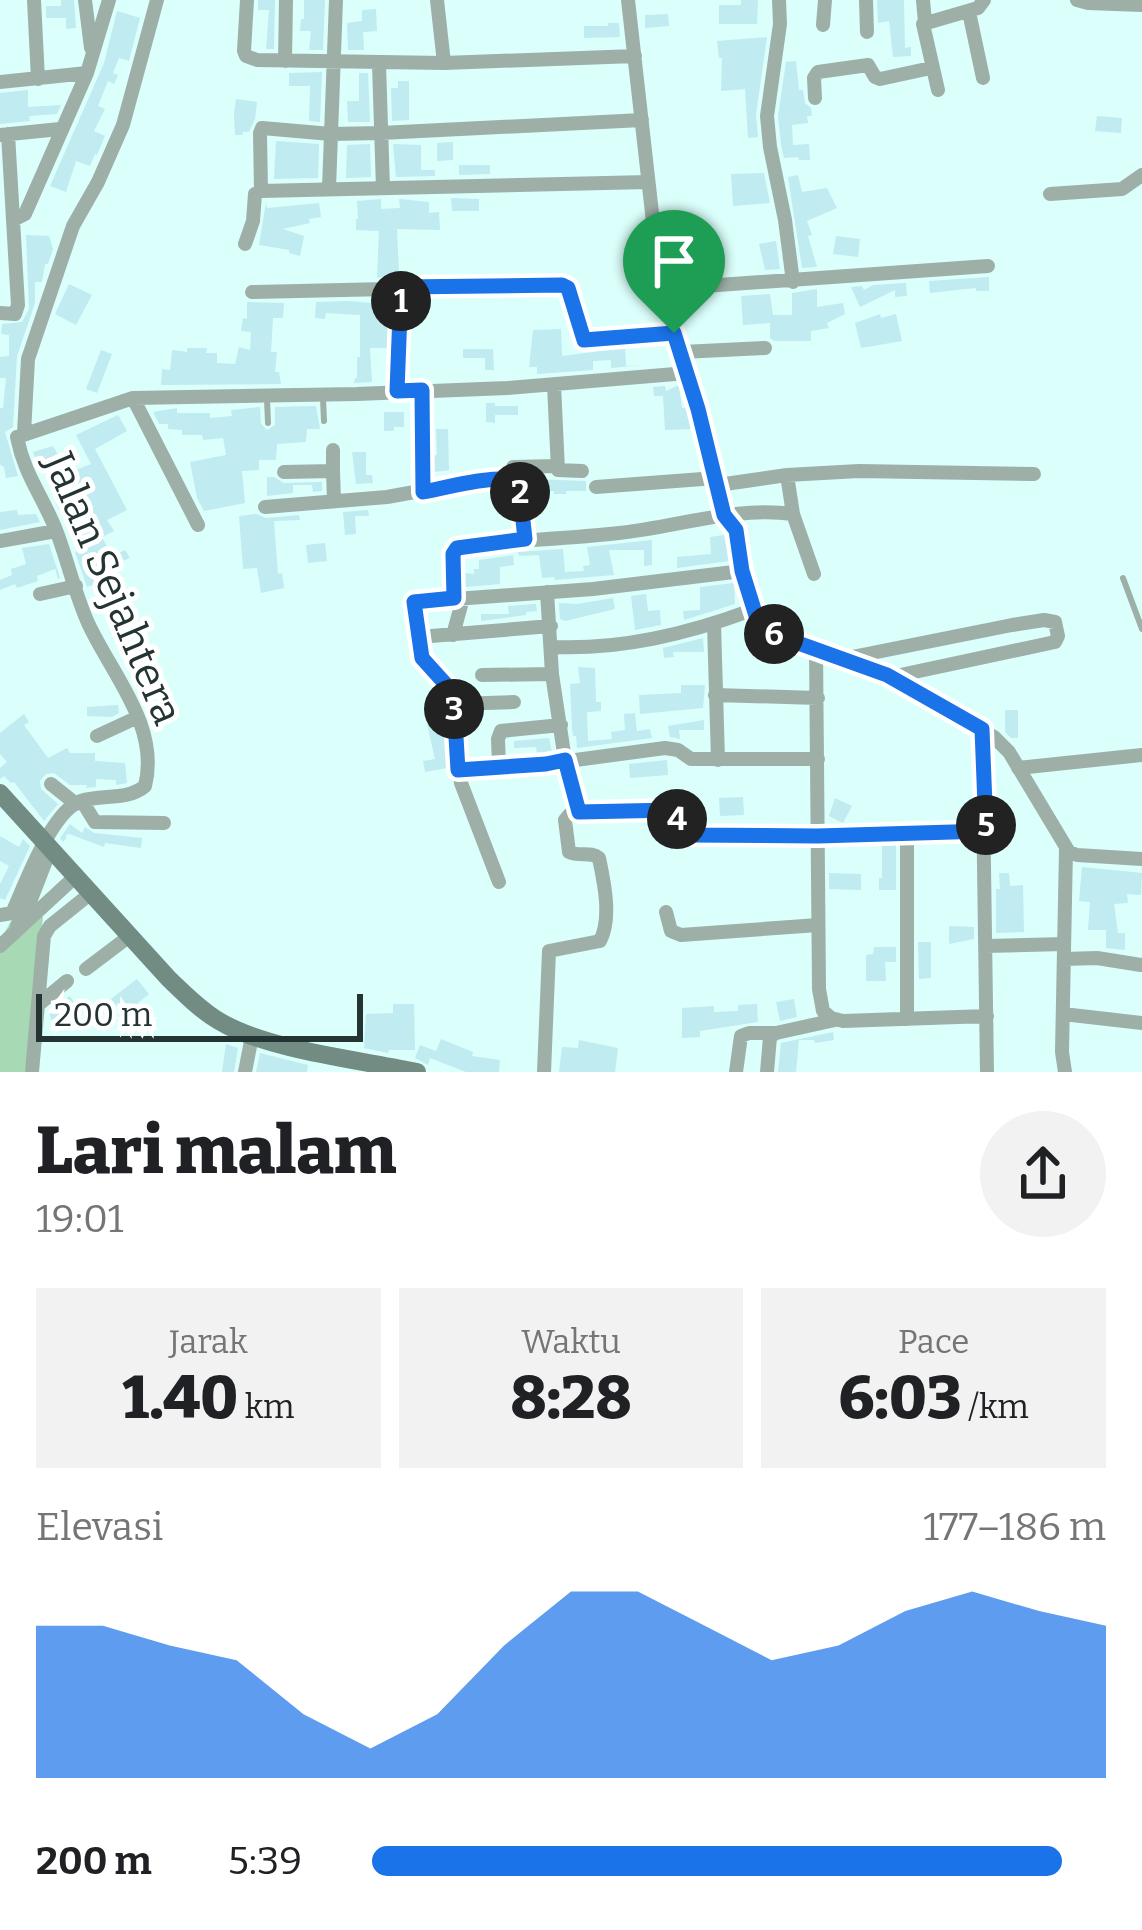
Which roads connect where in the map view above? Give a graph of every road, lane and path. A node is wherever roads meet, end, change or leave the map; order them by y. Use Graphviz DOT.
graph roads {
  1 [pos="34,0"];
  2 [pos="85,0"];
  3 [pos="109,0"];
  4 [pos="157,0"];
  5 [pos="247,0"];
  6 [pos="286,0"];
  7 [pos="336,0"];
  8 [pos="437,0"];
  9 [pos="628,0"];
  10 [pos="779,0"];
  11 [pos="825,0"];
  12 [pos="866,0"];
  13 [pos="923,0"];
  14 [pos="984,0"];
  15 [pos="1077,0"];
  16 [pos="1142,4"];
  17 [pos="969,12"];
  18 [pos="925,22"];
  19 [pos="824,25"];
  20 [pos="867,32"];
  21 [pos="635,56"];
  22 [pos="93,57"];
  23 [pos="285,61"];
  24 [pos="334,64"];
  25 [pos="379,64"];
  26 [pos="444,64"];
  27 [pos="932,68"];
  28 [pos="87,73"];
  29 [pos="983,78"];
  30 [pos="38,79"];
  31 [pos="0,82"];
  32 [pos="938,90"];
  33 [pos="815,98"];
  34 [pos="642,120"];
  35 [pos="60,130"];
  36 [pos="381,133"];
  37 [pos="331,134"];
  38 [pos="4,135"];
  39 [pos="1142,175"];
  40 [pos="648,182"];
  41 [pos="329,188"];
  42 [pos="383,188"];
  43 [pos="261,190"];
  44 [pos="1050,194"];
  45 [pos="13,220"];
  46 [pos="245,244"];
  47 [pos="988,266"];
  48 [pos="793,282"];
  49 [pos="401,287"];
  50 [pos="662,289"];
  51 [pos="252,292"];
  52 [pos="0,314"];
  53 [pos="674,333"];
  54 [pos="764,348"];
  55 [pos="682,352"];
  56 [pos="687,373"];
  57 [pos="554,385"];
  58 [pos="422,390"];
  59 [pos="397,391"];
  60 [pos="323,395"];
  61 [pos="267,396"];
  62 [pos="133,398"];
  63 [pos="324,422"];
  64 [pos="268,423"];
  65 [pos="0,434"];
  66 [pos="20,435"];
  67 [pos="333,450"];
  68 [pos="557,466"];
  69 [pos="513,467"];
  70 [pos="333,471"];
  71 [pos="582,471"];
  72 [pos="284,472"];
  73 [pos="1034,474"];
  74 [pos="787,475"];
  75 [pos="717,482"];
  76 [pos="596,488"];
  77 [pos="423,492"];
  78 [pos="334,501"];
  79 [pos="266,507"];
  80 [pos="794,514"];
  81 [pos="724,515"];
  82 [pos="198,525"];
  83 [pos="56,531"];
  84 [pos="525,539"];
  85 [pos="0,542"];
  86 [pos="742,571"];
  87 [pos="814,574"];
  88 [pos="1123,578"];
  89 [pos="76,586"];
  90 [pos="547,592"];
  91 [pos="40,594"];
  92 [pos="459,598"];
  93 [pos="752,610"];
  94 [pos="714,624"];
  95 [pos="551,626"];
  96 [pos="1142,628"];
  97 [pos="453,634"];
  98 [pos="419,637"];
  99 [pos="553,647"];
  100 [pos="816,649"];
  101 [pos="844,658"];
  102 [pos="552,674"];
  103 [pos="482,675"];
  104 [pos="890,677"];
  105 [pos="715,695"];
  106 [pos="818,698"];
  107 [pos="514,702"];
  108 [pos="454,704"];
  109 [pos="138,717"];
  110 [pos="561,725"];
  111 [pos="982,729"];
  112 [pos="97,736"];
  113 [pos="1005,747"];
  114 [pos="1142,755"];
  115 [pos="818,759"];
  116 [pos="565,760"];
  117 [pos="718,760"];
  118 [pos="499,765"];
  119 [pos="1018,768"];
  120 [pos="984,769"];
  121 [pos="458,770"];
  122 [pos="51,784"];
  123 [pos="136,793"];
  124 [pos="0,794"];
  125 [pos="79,803"];
  126 [pos="579,812"];
  127 [pos="134,822"];
  128 [pos="164,823"];
  129 [pos="986,831"];
  130 [pos="908,832"];
  131 [pos="818,836"];
  132 [pos="48,844"];
  133 [pos="1066,850"];
  134 [pos="1142,859"];
  135 [pos="77,875"];
  136 [pos="499,882"];
  137 [pos="91,892"];
  138 [pos="666,912"];
  139 [pos="0,915"];
  140 [pos="818,925"];
  141 [pos="131,935"];
  142 [pos="3,944"];
  143 [pos="986,946"];
  144 [pos="1064,951"];
  145 [pos="1141,964"];
  146 [pos="86,968"];
  147 [pos="68,981"];
  148 [pos="38,1004"];
  149 [pos="1063,1014"];
  150 [pos="987,1016"];
  151 [pos="837,1019"];
  152 [pos="907,1019"];
  153 [pos="1142,1023"];
  154 [pos="776,1033"];
  155 [pos="252,1036"];
  156 [pos="380,1068"];
  157 [pos="32,1072"];
  158 [pos="245,1072"];
  159 [pos="417,1072"];
  160 [pos="544,1072"];
  161 [pos="736,1072"];
  162 [pos="766,1072"];
  163 [pos="987,1072"];
  164 [pos="1065,1072"];
  1 -- 30 [label="street"];
  2 -- 22 [label="street"];
  3 -- 22 [label="street"];
  4 -- 66 [label="street"];
  5 -- 23 [label="street"];
  6 -- 23 [label="street"];
  7 -- 24 [label="street"];
  8 -- 26 [label="street"];
  9 -- 21 [label="street"];
  10 -- 48 [label="street"];
  11 -- 19 [label="street"];
  12 -- 20 [label="street"];
  13 -- 18 [label="street"];
  14 -- 17 [label="street"];
  15 -- 16 [label="street"];
  17 -- 18 [label="street"];
  17 -- 29 [label="street"];
  18 -- 27 [label="street"];
  21 -- 26 [label="street"];
  21 -- 34 [label="street"];
  22 -- 28 [label="street"];
  23 -- 24 [label="street"];
  24 -- 25 [label="street"];
  24 -- 37 [label="street"];
  25 -- 26 [label="street"];
  25 -- 36 [label="street"];
  27 -- 32 [label="street"];
  27 -- 33 [label="street"];
  28 -- 30 [label="street"];
  28 -- 35 [label="street"];
  30 -- 31 [label="street"];
  34 -- 36 [label="street"];
  34 -- 40 [label="street"];
  35 -- 38 [label="street"];
  35 -- 45 [label="street"];
  36 -- 37 [label="street"];
  36 -- 42 [label="street"];
  37 -- 41 [label="street"];
  37 -- 43 [label="street"];
  38 -- 45 [label="street"];
  39 -- 44 [label="street"];
  40 -- 42 [label="street"];
  40 -- 50 [label="street"];
  41 -- 42 [label="street"];
  41 -- 43 [label="street"];
  43 -- 46 [label="street"];
  45 -- 52 [label="street"];
  47 -- 48 [label="street"];
  48 -- 50 [label="street"];
  49 -- 51 [label="street"];
  49 -- 53 [label="street"];
  49 -- 59 [label="street"];
  50 -- 53 [label="street"];
  53 -- 55 [label="street"];
  54 -- 55 [label="street"];
  55 -- 56 [label="street"];
  56 -- 57 [label="street"];
  56 -- 75 [label="street"];
  57 -- 58 [label="street"];
  57 -- 68 [label="street"];
  58 -- 59 [label="street"];
  58 -- 77 [label="street"];
  59 -- 60 [label="street"];
  60 -- 61 [label="street"];
  60 -- 63 [label="lane"];
  61 -- 62 [label="street"];
  61 -- 64 [label="lane"];
  62 -- 66 [label="street"];
  62 -- 82 [label="street"];
  65 -- 66 [label="street"];
  66 -- 83 [label="street, Jalan Sejahtera"];
  67 -- 70 [label="street"];
  68 -- 69 [label="street"];
  68 -- 71 [label="street"];
  70 -- 72 [label="street"];
  70 -- 78 [label="street"];
  73 -- 74 [label="street"];
  74 -- 75 [label="street"];
  74 -- 80 [label="street"];
  75 -- 76 [label="street"];
  75 -- 81 [label="street"];
  77 -- 78 [label="street"];
  77 -- 84 [label="street"];
  78 -- 79 [label="street"];
  80 -- 81 [label="street"];
  80 -- 87 [label="street"];
  81 -- 84 [label="street"];
  81 -- 86 [label="street"];
  83 -- 85 [label="street"];
  83 -- 89 [label="street, Jalan Sejahtera"];
  84 -- 92 [label="street"];
  86 -- 90 [label="street"];
  86 -- 93 [label="street"];
  88 -- 96 [label="lane"];
  89 -- 91 [label="street"];
  89 -- 109 [label="street, Jalan Sejahtera"];
  90 -- 92 [label="street"];
  90 -- 95 [label="street"];
  92 -- 97 [label="street"];
  92 -- 98 [label="street"];
  93 -- 94 [label="street"];
  93 -- 100 [label="street"];
  94 -- 99 [label="street"];
  94 -- 105 [label="street"];
  95 -- 97 [label="street"];
  95 -- 99 [label="street"];
  97 -- 98 [label="street"];
  98 -- 108 [label="street"];
  99 -- 102 [label="street"];
  100 -- 101 [label="street"];
  100 -- 106 [label="street"];
  101 -- 104 [label="street"];
  101 -- 104 [label="street"];
  102 -- 103 [label="street"];
  102 -- 110 [label="street"];
  104 -- 111 [label="street"];
  105 -- 106 [label="street"];
  105 -- 117 [label="street"];
  106 -- 115 [label="street"];
  107 -- 108 [label="street"];
  108 -- 121 [label="street"];
  109 -- 112 [label="street"];
  109 -- 123 [label="street, Jalan Sejahtera"];
  110 -- 116 [label="street"];
  110 -- 118 [label="street"];
  111 -- 113 [label="street"];
  111 -- 120 [label="street"];
  113 -- 119 [label="street"];
  113 -- 120 [label="street"];
  114 -- 119 [label="street"];
  115 -- 117 [label="street"];
  115 -- 131 [label="street"];
  116 -- 117 [label="street"];
  116 -- 118 [label="street"];
  116 -- 126 [label="street"];
  118 -- 121 [label="street"];
  119 -- 133 [label="street"];
  120 -- 129 [label="street"];
  121 -- 136 [label="street"];
  122 -- 125 [label="street"];
  123 -- 125 [label="street, Jalan Sejahtera"];
  123 -- 127 [label="street"];
  124 -- 132 [label="main road"];
  125 -- 127 [label="street"];
  125 -- 132 [label="street"];
  126 -- 131 [label="street"];
  126 -- 160 [label="street"];
  127 -- 128 [label="street"];
  129 -- 130 [label="street"];
  129 -- 143 [label="street"];
  130 -- 131 [label="street"];
  130 -- 152 [label="street"];
  131 -- 140 [label="street"];
  132 -- 135 [label="main road"];
  132 -- 139 [label="street"];
  132 -- 142 [label="street"];
  133 -- 134 [label="street"];
  133 -- 144 [label="street"];
  135 -- 137 [label="main road"];
  135 -- 142 [label="street"];
  137 -- 141 [label="main road"];
  137 -- 148 [label="street"];
  138 -- 140 [label="street"];
  140 -- 151 [label="street"];
  141 -- 146 [label="street"];
  141 -- 155 [label="main road"];
  143 -- 144 [label="street"];
  143 -- 150 [label="street"];
  144 -- 145 [label="street"];
  144 -- 149 [label="street"];
  147 -- 148 [label="street"];
  148 -- 157 [label="street"];
  149 -- 153 [label="street"];
  149 -- 164 [label="street"];
  150 -- 152 [label="street"];
  150 -- 163 [label="street"];
  151 -- 152 [label="street"];
  151 -- 154 [label="street"];
  154 -- 161 [label="street"];
  154 -- 162 [label="street"];
  155 -- 156 [label="main road"];
  155 -- 158 [label="street"];
  156 -- 159 [label="main road"];
}
